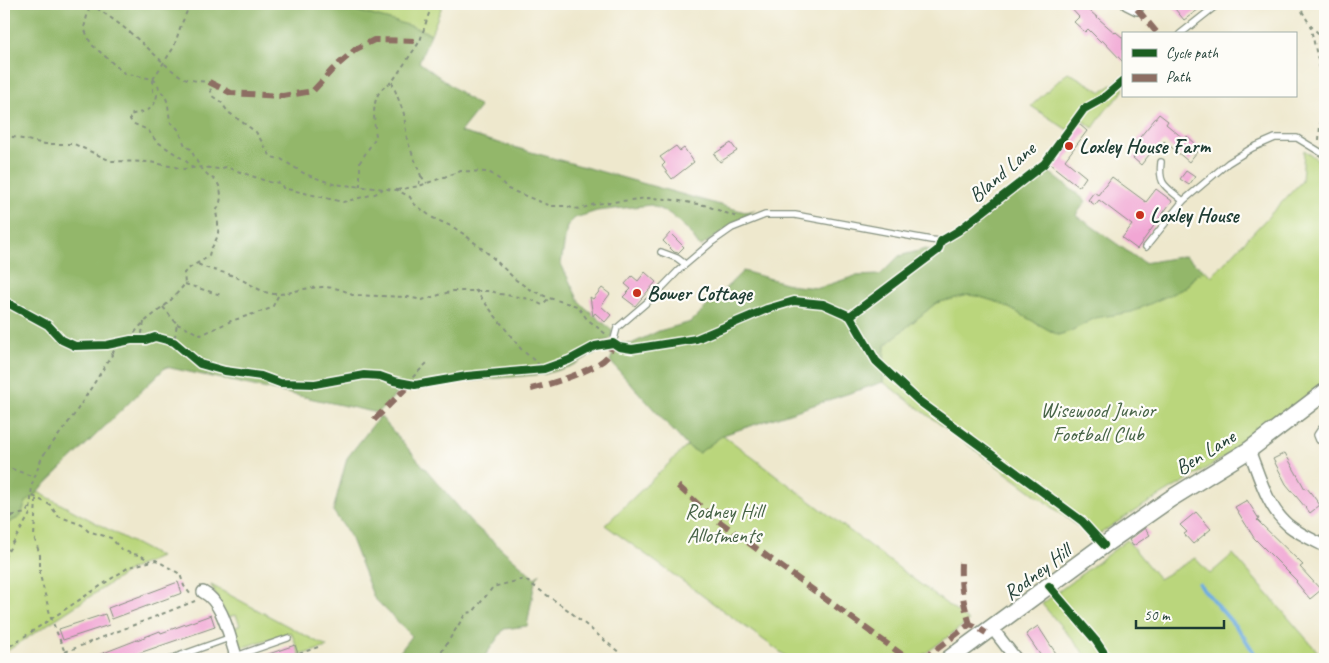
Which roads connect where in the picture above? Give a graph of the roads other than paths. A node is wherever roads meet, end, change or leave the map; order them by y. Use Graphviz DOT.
graph roads {
  1 [pos="1218,4"];
  2 [pos="1183,32"];
  3 [pos="1122,82"];
  4 [pos="1325,155"];
  5 [pos="1161,162"];
  6 [pos="1183,201"];
  7 [pos="1146,247"];
  8 [pos="661,252"];
  9 [pos="685,264"];
  10 [pos="613,343"];
  11 [pos="1324,395"];
  12 [pos="1325,426"];
  13 [pos="1319,440"];
  14 [pos="1249,450"];
  15 [pos="1104,545"];
  16 [pos="1325,546"];
  17 [pos="201,595"];
  18 [pos="992,628"];
  19 [pos="229,638"];
  20 [pos="288,638"];
  21 [pos="173,658"];
  22 [pos="236,658"];
  23 [pos="949,659"];
  24 [pos="1016,659"];
  1 -- 2 [label="lane"];
  3 -- 9 [label="lane, Bland Lane"];
  4 -- 6 [label="lane"];
  5 -- 6 [label="lane"];
  6 -- 7 [label="lane"];
  8 -- 9 [label="lane"];
  9 -- 10 [label="lane, Bland Lane"];
  11 -- 14 [label="street, Ben Lane"];
  12 -- 13 [label="lane"];
  14 -- 15 [label="street, Ben Lane"];
  14 -- 16 [label="street"];
  15 -- 18 [label="street, Rodney Hill"];
  17 -- 19 [label="street"];
  18 -- 23 [label="street, Rodney Hill"];
  18 -- 24 [label="street"];
  19 -- 21 [label="lane"];
  19 -- 22 [label="street"];
  20 -- 22 [label="lane"];
}
